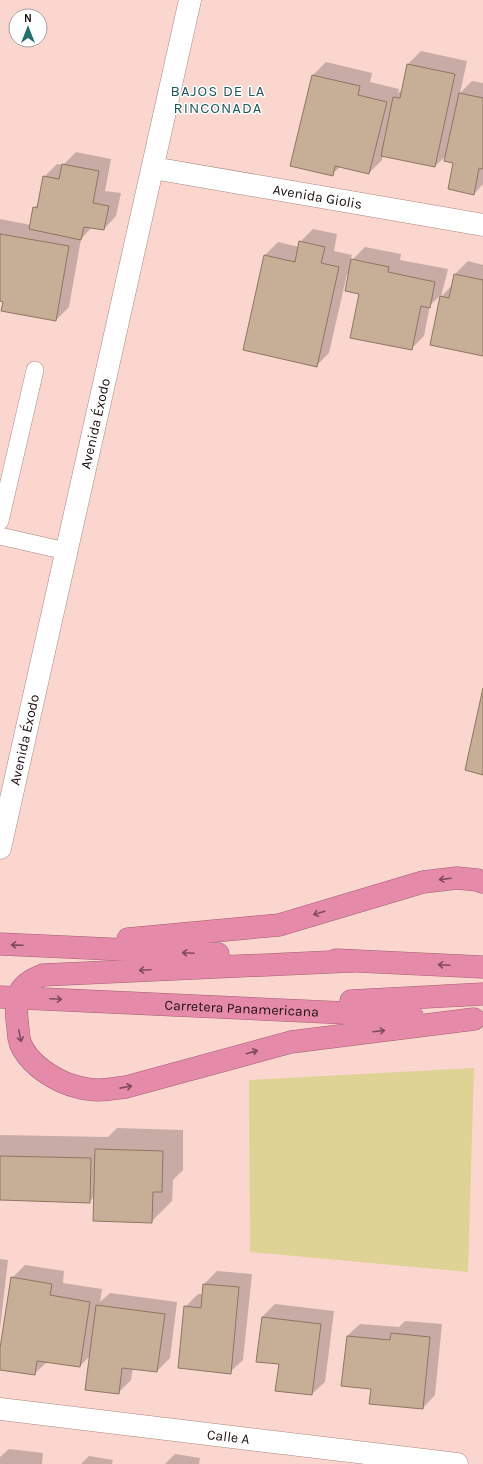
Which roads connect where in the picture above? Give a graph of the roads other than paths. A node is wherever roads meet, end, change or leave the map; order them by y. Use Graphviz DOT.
graph roads {
  1 [pos="190,0"];
  2 [pos="153,168"];
  3 [pos="483,225"];
  4 [pos="35,370"];
  5 [pos="0,521"];
  6 [pos="0,536"];
  7 [pos="66,551"];
  8 [pos="0,848"];
  9 [pos="483,882"];
  10 [pos="0,944"];
  11 [pos="46,946"];
  12 [pos="352,961"];
  13 [pos="483,967"];
  14 [pos="483,994"];
  15 [pos="9,997"];
  16 [pos="226,1007"];
  17 [pos="479,1019"];
  18 [pos="0,1409"];
  19 [pos="457,1464"];
  1 -- 2 [label="street, Avenida Éxodo"];
  2 -- 3 [label="street, Avenida Giolis"];
  2 -- 7 [label="street, Avenida Éxodo"];
  4 -- 5 [label="lane"];
  6 -- 7 [label="lane"];
  7 -- 8 [label="street, Avenida Éxodo"];
  9 -- 11 [label="highway, one-way"];
  11 -- 10 [label="highway, one-way"];
  12 -- 11 [label="highway, one-way"];
  13 -- 12 [label="highway, one-way"];
  12 -- 15 [label="highway, one-way"];
  14 -- 16 [label="highway"];
  15 -- 16 [label="highway, Carretera Panamericana, one-way"];
  15 -- 17 [label="highway, one-way"];
  16 -- 17 [label="highway, Carretera Panamericana"];
  18 -- 19 [label="street, Calle A"];
}
